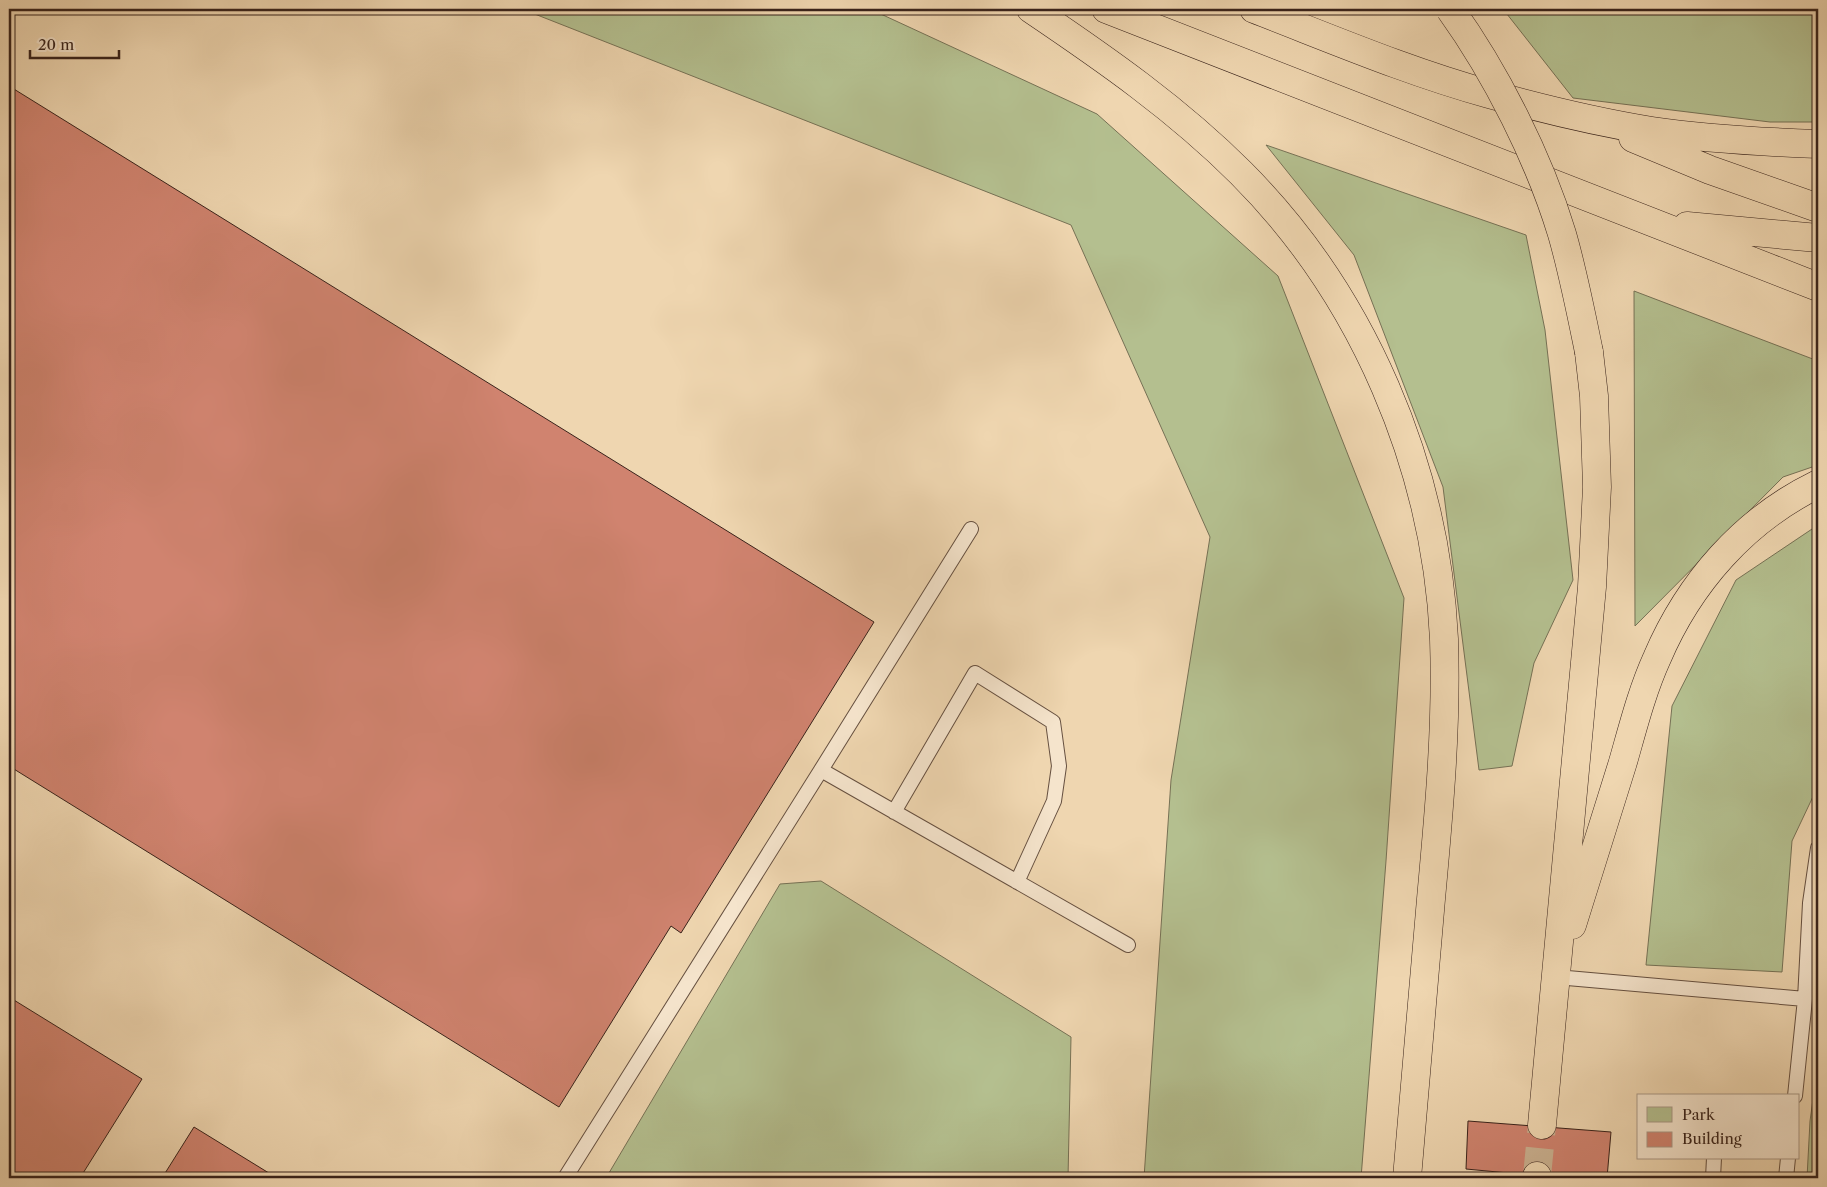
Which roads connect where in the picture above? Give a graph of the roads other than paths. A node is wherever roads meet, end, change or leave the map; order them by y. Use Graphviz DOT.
graph roads {
  1 [pos="1030,9"];
  2 [pos="1106,9"];
  3 [pos="1254,9"];
  4 [pos="1450,9"];
  5 [pos="1585,118"];
  6 [pos="1818,144"];
  7 [pos="1818,208"];
  8 [pos="1654,222"];
  9 [pos="1818,238"];
  10 [pos="1818,287"];
  11 [pos="1818,484"];
  12 [pos="971,529"];
  13 [pos="821,770"];
  14 [pos="894,812"];
  15 [pos="1818,848"];
  16 [pos="1017,882"];
  17 [pos="1128,944"];
  18 [pos="1556,977"];
  19 [pos="1805,999"];
  20 [pos="1795,1094"];
  21 [pos="1542,1125"];
  22 [pos="1714,1160"];
  23 [pos="1788,1160"];
  24 [pos="565,1178"];
  25 [pos="1407,1178"];
  26 [pos="1713,1178"];
  27 [pos="1786,1178"];
  1 -- 25 [label="highway"];
  2 -- 8 [label="highway"];
  3 -- 5 [label="highway"];
  4 -- 18 [label="highway, bridge"];
  5 -- 6 [label="highway"];
  5 -- 7 [label="highway"];
  8 -- 9 [label="highway"];
  8 -- 10 [label="highway"];
  11 -- 18 [label="highway"];
  12 -- 13 [label="lane"];
  13 -- 14 [label="lane"];
  13 -- 24 [label="lane"];
  14 -- 16 [label="lane"];
  14 -- 16 [label="lane"];
  15 -- 19 [label="lane"];
  16 -- 17 [label="lane"];
  18 -- 19 [label="lane"];
  18 -- 21 [label="highway"];
  19 -- 20 [label="lane"];
  22 -- 26 [label="lane"];
  23 -- 27 [label="lane"];
}
